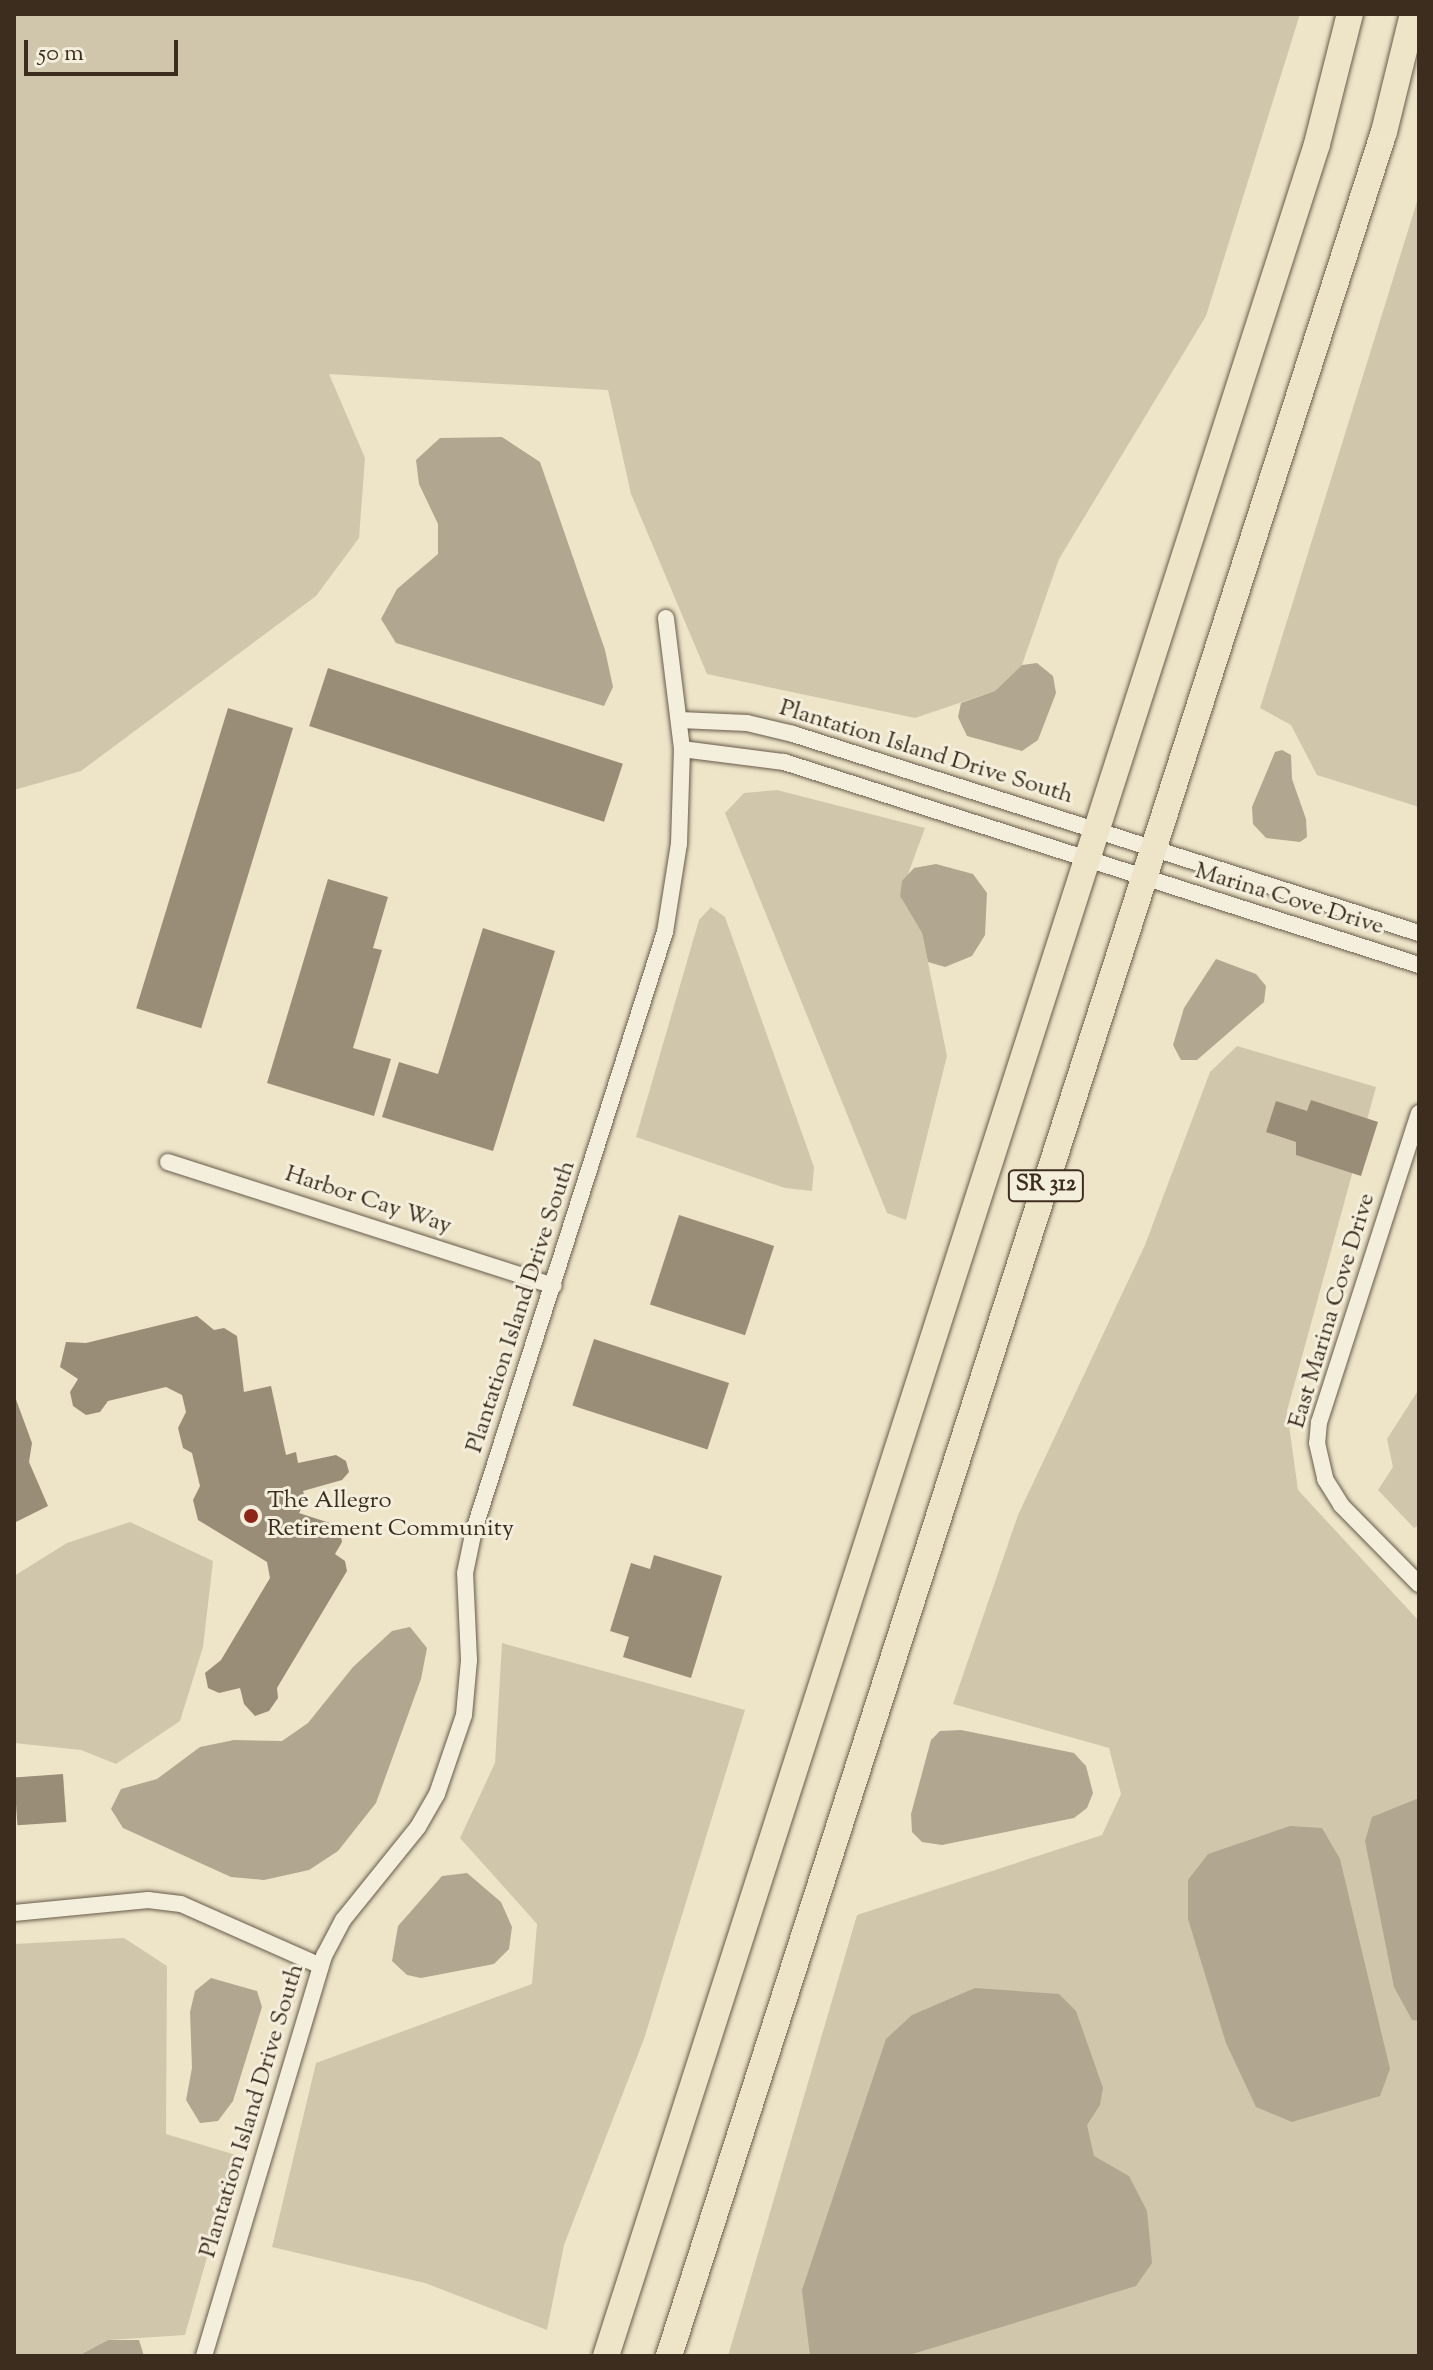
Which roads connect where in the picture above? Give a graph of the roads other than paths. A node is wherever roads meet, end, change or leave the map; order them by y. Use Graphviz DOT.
graph roads {
  1 [pos="1350,14"];
  2 [pos="1413,14"];
  3 [pos="666,618"];
  4 [pos="680,720"];
  5 [pos="682,749"];
  6 [pos="1096,830"];
  7 [pos="1155,849"];
  8 [pos="1086,862"];
  9 [pos="1145,881"];
  10 [pos="1419,933"];
  11 [pos="1419,965"];
  12 [pos="1419,1113"];
  13 [pos="168,1162"];
  14 [pos="554,1286"];
  15 [pos="1419,1584"];
  16 [pos="14,1913"];
  17 [pos="321,1966"];
  18 [pos="204,2356"];
  19 [pos="606,2356"];
  20 [pos="669,2356"];
  1 -- 6 [label="main road, SR 312"];
  2 -- 7 [label="main road, SR 312"];
  3 -- 4 [label="street, Plantation Island Drive South"];
  4 -- 5 [label="street, Plantation Island Drive South"];
  4 -- 6 [label="street, Plantation Island Drive South"];
  5 -- 8 [label="street, Plantation Island Drive South"];
  5 -- 14 [label="street, Plantation Island Drive South"];
  6 -- 7 [label="street, Plantation Island Drive South"];
  6 -- 8 [label="main road, SR 312"];
  7 -- 9 [label="main road, SR 312"];
  7 -- 10 [label="street, Marina Cove Drive"];
  8 -- 9 [label="street, Plantation Island Drive South"];
  8 -- 19 [label="main road, SR 312"];
  9 -- 11 [label="street, Marina Cove Drive"];
  9 -- 20 [label="main road, SR 312"];
  12 -- 15 [label="street, East Marina Cove Drive"];
  13 -- 14 [label="street, Harbor Cay Way"];
  14 -- 17 [label="street, Plantation Island Drive South"];
  16 -- 17 [label="street"];
  17 -- 18 [label="street, Plantation Island Drive South"];
}
